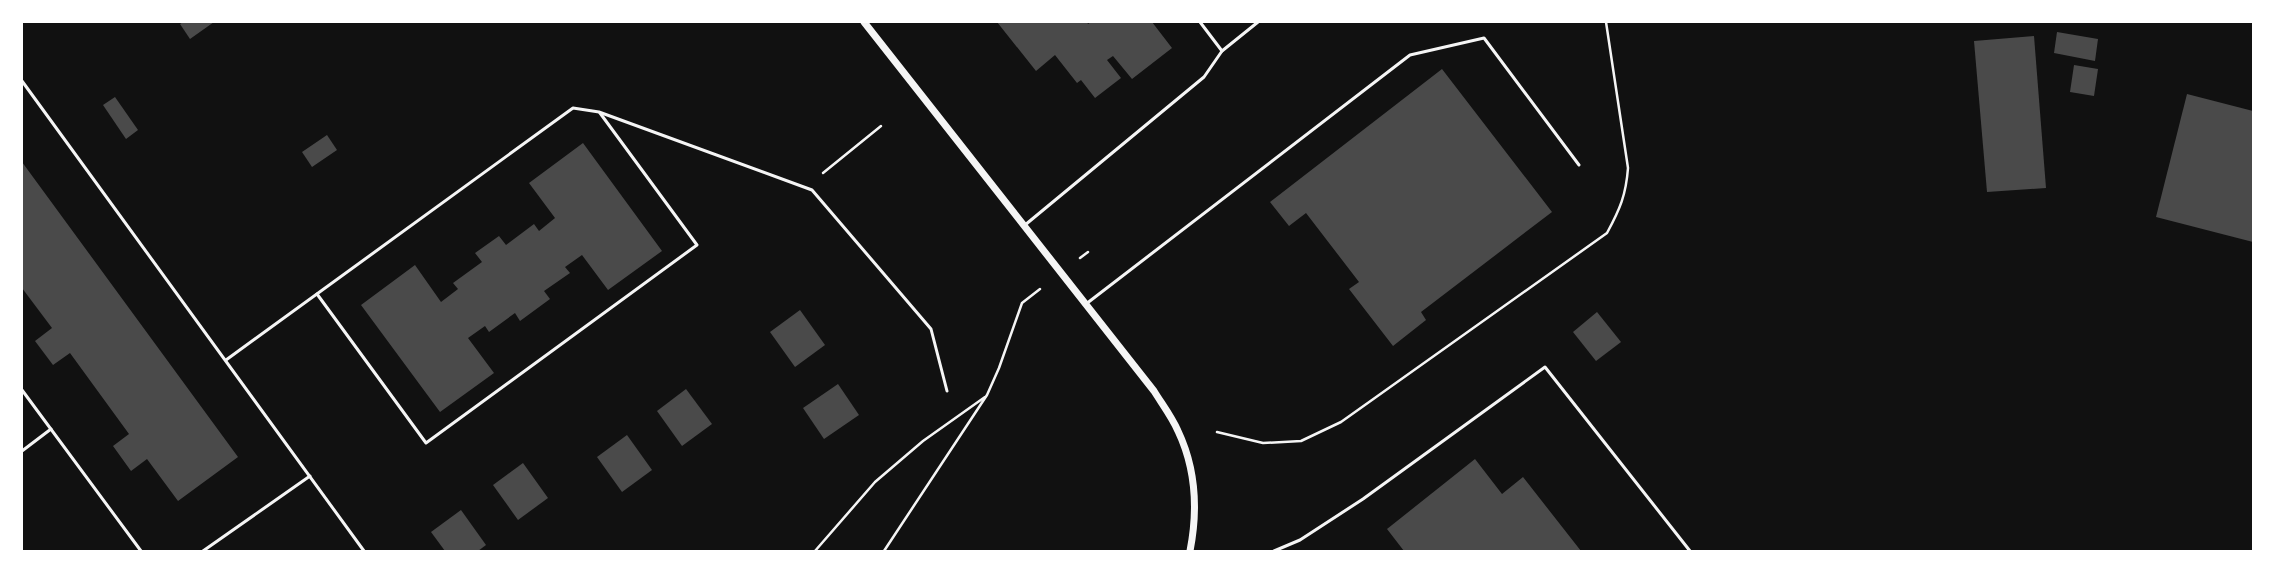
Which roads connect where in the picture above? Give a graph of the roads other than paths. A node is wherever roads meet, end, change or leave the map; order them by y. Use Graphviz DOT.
graph roads {
  1 [pos="864,22"];
  2 [pos="1200,22"];
  3 [pos="1258,22"];
  4 [pos="1222,51"];
  5 [pos="22,81"];
  6 [pos="600,112"];
  7 [pos="1579,165"];
  8 [pos="1023,226"];
  9 [pos="317,294"];
  10 [pos="1086,304"];
  11 [pos="226,360"];
  12 [pos="22,390"];
  13 [pos="947,391"];
  14 [pos="51,429"];
  15 [pos="22,451"];
  16 [pos="310,476"];
  17 [pos="141,551"];
  18 [pos="203,551"];
  19 [pos="364,551"];
  20 [pos="1190,551"];
  21 [pos="1274,551"];
  22 [pos="1690,551"];
  1 -- 8 [label="street"];
  2 -- 4 [label="lane"];
  3 -- 4 [label="lane"];
  4 -- 8 [label="lane"];
  5 -- 11 [label="lane"];
  6 -- 9 [label="lane"];
  6 -- 9 [label="lane"];
  6 -- 13 [label="lane"];
  7 -- 10 [label="lane"];
  8 -- 10 [label="street"];
  9 -- 11 [label="lane"];
  10 -- 20 [label="street"];
  11 -- 16 [label="lane"];
  12 -- 14 [label="lane"];
  14 -- 15 [label="lane"];
  14 -- 17 [label="lane"];
  16 -- 18 [label="lane"];
  16 -- 19 [label="lane"];
  21 -- 22 [label="lane"];
}
